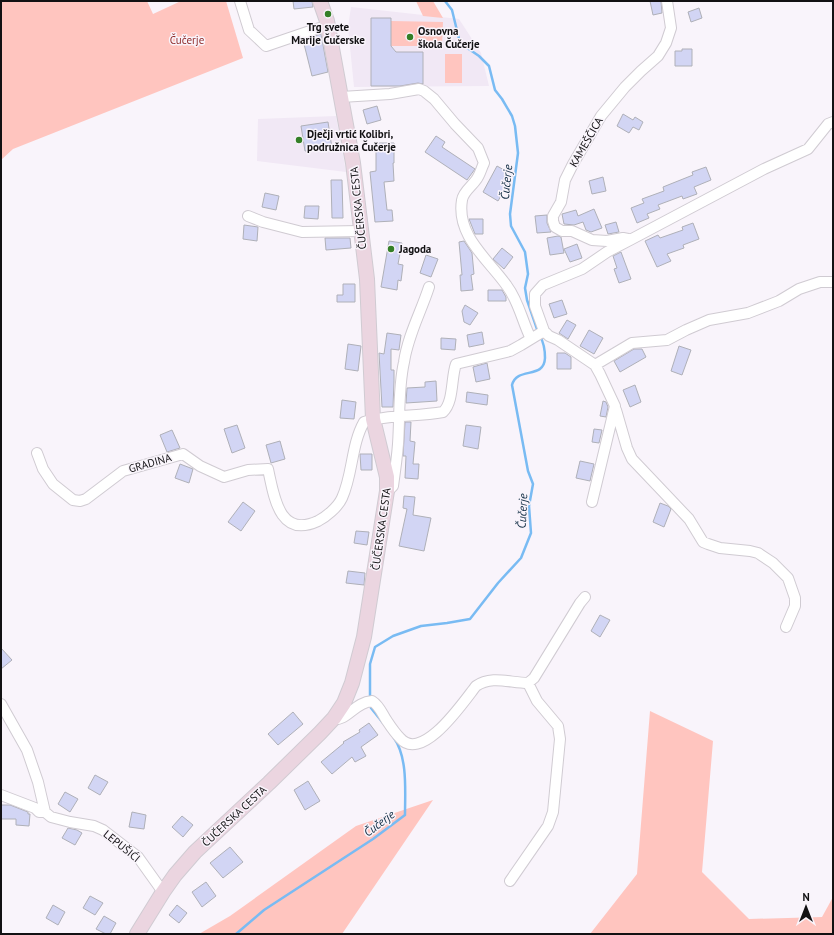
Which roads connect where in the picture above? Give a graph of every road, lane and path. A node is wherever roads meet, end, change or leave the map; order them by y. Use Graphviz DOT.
graph roads {
  1 [pos="240,1"];
  2 [pos="320,1"];
  3 [pos="330,1"];
  4 [pos="667,1"];
  5 [pos="327,23"];
  6 [pos="341,97"];
  7 [pos="833,122"];
  8 [pos="248,216"];
  9 [pos="360,231"];
  10 [pos="630,240"];
  11 [pos="833,282"];
  12 [pos="429,287"];
  13 [pos="538,334"];
  14 [pos="595,365"];
  15 [pos="615,406"];
  16 [pos="399,417"];
  17 [pos="373,419"];
  18 [pos="37,453"];
  19 [pos="387,491"];
  20 [pos="592,502"];
  21 [pos="585,597"];
  22 [pos="786,627"];
  23 [pos="528,683"];
  24 [pos="1,704"];
  25 [pos="333,719"];
  26 [pos="1,795"];
  27 [pos="45,812"];
  28 [pos="510,882"];
  29 [pos="163,892"];
  30 [pos="137,934"];
  1 -- 5 [label="street"];
  2 -- 5 [label="street"];
  3 -- 5 [label="street"];
  4 -- 10 [label="street, KAMEŠČICA"];
  5 -- 6 [label="street, ČUČERSKA CESTA"];
  6 -- 9 [label="street, ČUČERSKA CESTA"];
  6 -- 13 [label="street"];
  7 -- 10 [label="street, KAMEŠČICA"];
  8 -- 9 [label="street"];
  9 -- 17 [label="street, ČUČERSKA CESTA"];
  10 -- 13 [label="street, KAMEŠČICA"];
  11 -- 14 [label="street"];
  12 -- 16 [label="street"];
  13 -- 14 [label="street"];
  13 -- 16 [label="street"];
  14 -- 15 [label="street"];
  15 -- 20 [label="street"];
  15 -- 22 [label="street"];
  16 -- 17 [label="street"];
  16 -- 19 [label="street"];
  17 -- 18 [label="street, GRADINA"];
  17 -- 19 [label="street, ČUČERSKA CESTA"];
  19 -- 25 [label="street, ČUČERSKA CESTA"];
  21 -- 23 [label="street"];
  23 -- 25 [label="street"];
  23 -- 28 [label="street"];
  24 -- 27 [label="street"];
  25 -- 29 [label="street, ČUČERSKA CESTA"];
  26 -- 27 [label="street, LEPUŠIĆI"];
  27 -- 29 [label="street, LEPUŠIĆI"];
  29 -- 30 [label="street, ČUČERSKA CESTA"];
}
